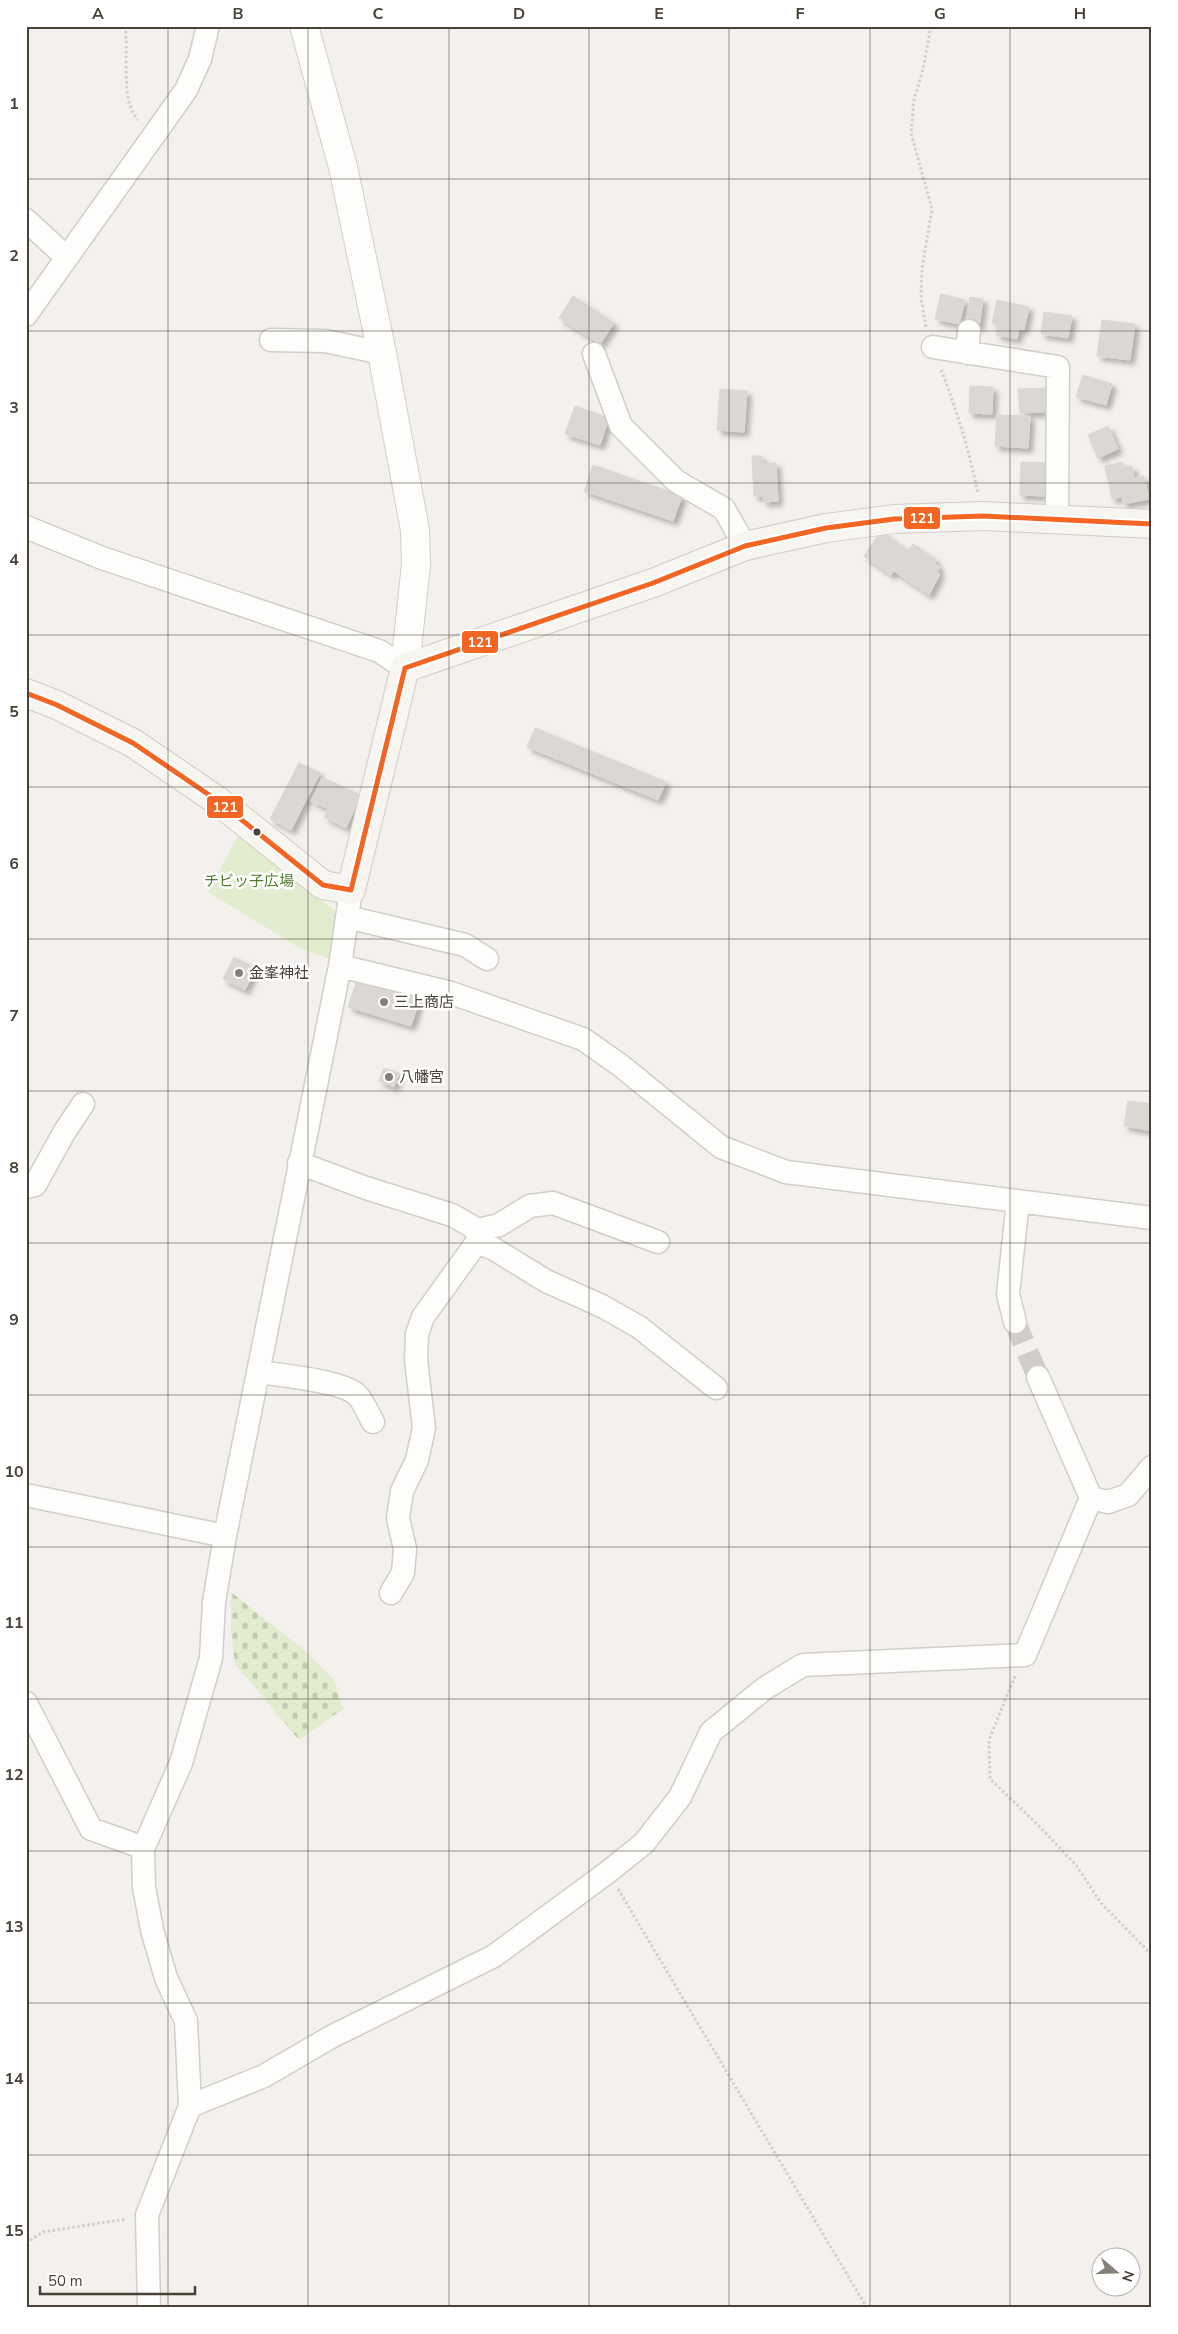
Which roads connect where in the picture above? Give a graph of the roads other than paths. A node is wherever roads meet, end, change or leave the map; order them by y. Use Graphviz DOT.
graph roads {
  1 [pos="208,26"];
  2 [pos="304,26"];
  3 [pos="26,220"];
  4 [pos="66,257"];
  5 [pos="26,315"];
  6 [pos="271,340"];
  7 [pos="933,347"];
  8 [pos="382,353"];
  9 [pos="594,354"];
  10 [pos="1057,519"];
  11 [pos="1152,524"];
  12 [pos="26,527"];
  13 [pos="746,546"];
  14 [pos="405,668"];
  15 [pos="26,693"];
  16 [pos="351,890"];
  17 [pos="347,917"];
  18 [pos="488,959"];
  19 [pos="340,966"];
  20 [pos="83,1104"];
  21 [pos="299,1163"];
  22 [pos="26,1187"];
  23 [pos="1018,1201"];
  24 [pos="1152,1218"];
  25 [pos="477,1236"];
  26 [pos="658,1242"];
  27 [pos="1015,1322"];
  28 [pos="258,1372"];
  29 [pos="1038,1377"];
  30 [pos="716,1388"];
  31 [pos="373,1422"];
  32 [pos="1152,1467"];
  33 [pos="26,1495"];
  34 [pos="1091,1498"];
  35 [pos="225,1536"];
  36 [pos="391,1593"];
  37 [pos="26,1703"];
  38 [pos="143,1849"];
  39 [pos="190,2106"];
  40 [pos="149,2308"];
  1 -- 4 [label="street"];
  2 -- 8 [label="street"];
  3 -- 4 [label="street"];
  4 -- 5 [label="street"];
  6 -- 8 [label="street"];
  7 -- 10 [label="street"];
  8 -- 14 [label="street"];
  9 -- 13 [label="street"];
  10 -- 11 [label="main road"];
  10 -- 13 [label="main road"];
  12 -- 14 [label="street"];
  13 -- 14 [label="main road"];
  14 -- 16 [label="main road"];
  15 -- 16 [label="main road"];
  16 -- 17 [label="street"];
  17 -- 18 [label="street"];
  17 -- 19 [label="street"];
  19 -- 21 [label="street"];
  19 -- 23 [label="street"];
  20 -- 22 [label="street"];
  21 -- 25 [label="street"];
  21 -- 28 [label="street"];
  23 -- 24 [label="street"];
  23 -- 27 [label="street"];
  25 -- 26 [label="street"];
  25 -- 30 [label="street"];
  25 -- 36 [label="street"];
  28 -- 31 [label="street"];
  28 -- 35 [label="street"];
  29 -- 34 [label="street"];
  32 -- 34 [label="street"];
  33 -- 35 [label="street"];
  34 -- 39 [label="street"];
  35 -- 38 [label="street"];
  37 -- 38 [label="street"];
  38 -- 39 [label="street"];
  39 -- 40 [label="street"];
}
